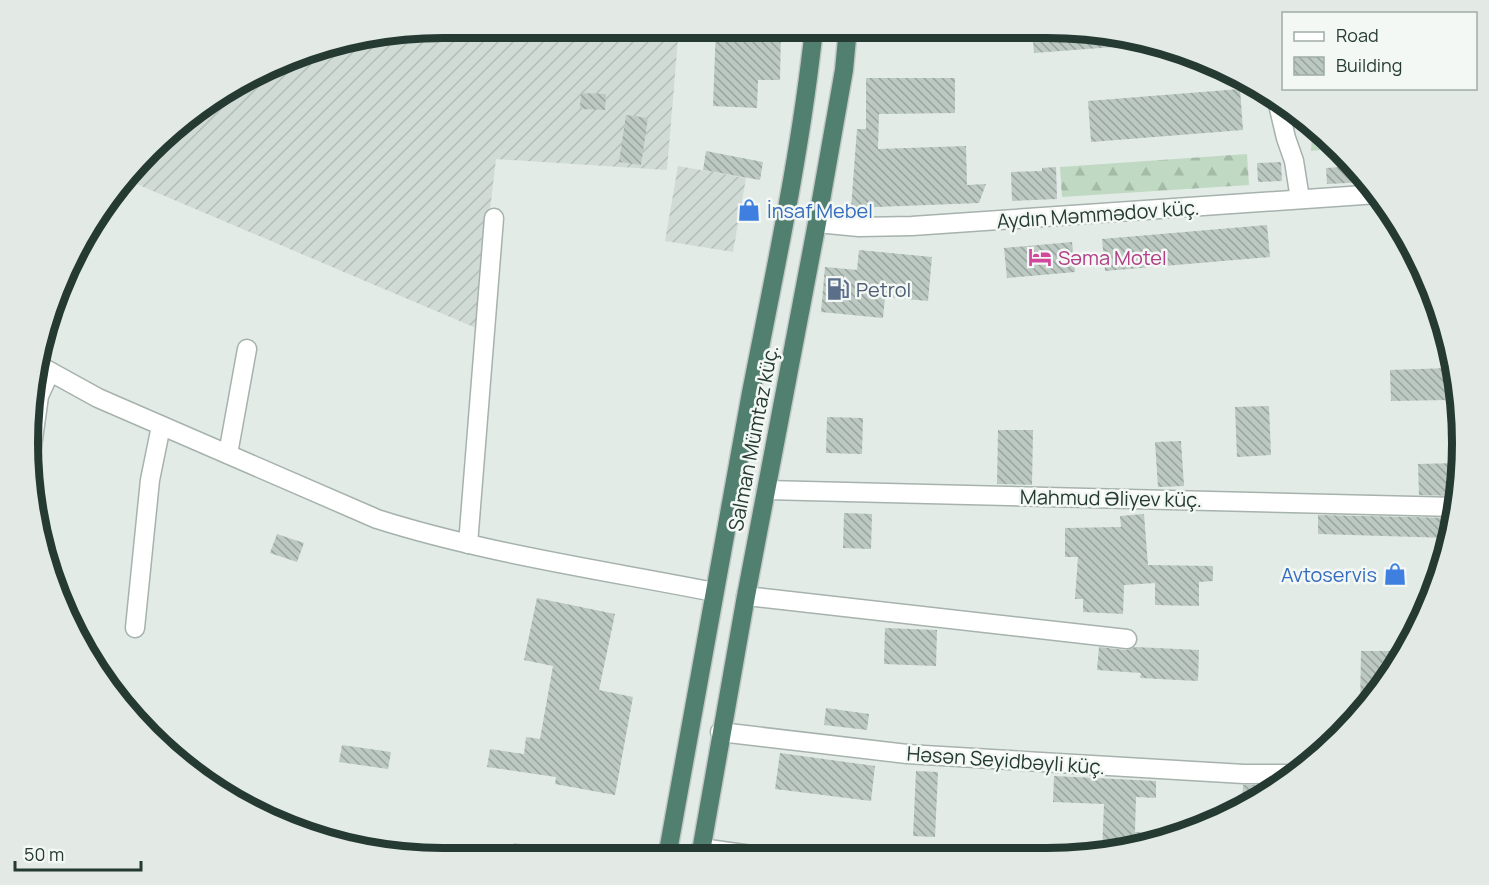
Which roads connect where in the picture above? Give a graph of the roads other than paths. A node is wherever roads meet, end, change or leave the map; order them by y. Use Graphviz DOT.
graph roads {
  1 [pos="813,38"];
  2 [pos="847,38"];
  3 [pos="1280,111"];
  4 [pos="1367,195"];
  5 [pos="1300,199"];
  6 [pos="785,218"];
  7 [pos="495,219"];
  8 [pos="817,223"];
  9 [pos="247,349"];
  10 [pos="756,368"];
  11 [pos="45,369"];
  12 [pos="789,374"];
  13 [pos="161,426"];
  14 [pos="228,454"];
  15 [pos="766,490"];
  16 [pos="1446,507"];
  17 [pos="468,544"];
  18 [pos="714,592"];
  19 [pos="746,596"];
  20 [pos="135,628"];
  21 [pos="1127,639"];
  22 [pos="720,732"];
  23 [pos="1279,774"];
  24 [pos="669,848"];
  25 [pos="701,848"];
  1 -- 6 [label="highway"];
  2 -- 8 [label="highway, Salman Mümtaz küç."];
  3 -- 5 [label="street"];
  4 -- 5 [label="street, Aydın Məmmədov küç."];
  5 -- 8 [label="street, Aydın Məmmədov küç."];
  6 -- 8 [label="highway"];
  6 -- 10 [label="highway"];
  7 -- 17 [label="street"];
  8 -- 12 [label="highway, Salman Mümtaz küç."];
  9 -- 14 [label="street"];
  10 -- 12 [label="highway"];
  10 -- 18 [label="highway"];
  11 -- 13 [label="street"];
  12 -- 15 [label="highway, Salman Mümtaz küç."];
  13 -- 14 [label="street"];
  13 -- 20 [label="street"];
  14 -- 17 [label="street"];
  15 -- 16 [label="street, Mahmud Əliyev küç."];
  15 -- 19 [label="highway, Salman Mümtaz küç."];
  17 -- 18 [label="street"];
  18 -- 19 [label="highway"];
  18 -- 24 [label="highway"];
  19 -- 21 [label="street"];
  19 -- 22 [label="highway, Salman Mümtaz küç."];
  22 -- 23 [label="street, Həsən Seyidbəyli küç."];
  22 -- 25 [label="highway, Salman Mümtaz küç."];
}
